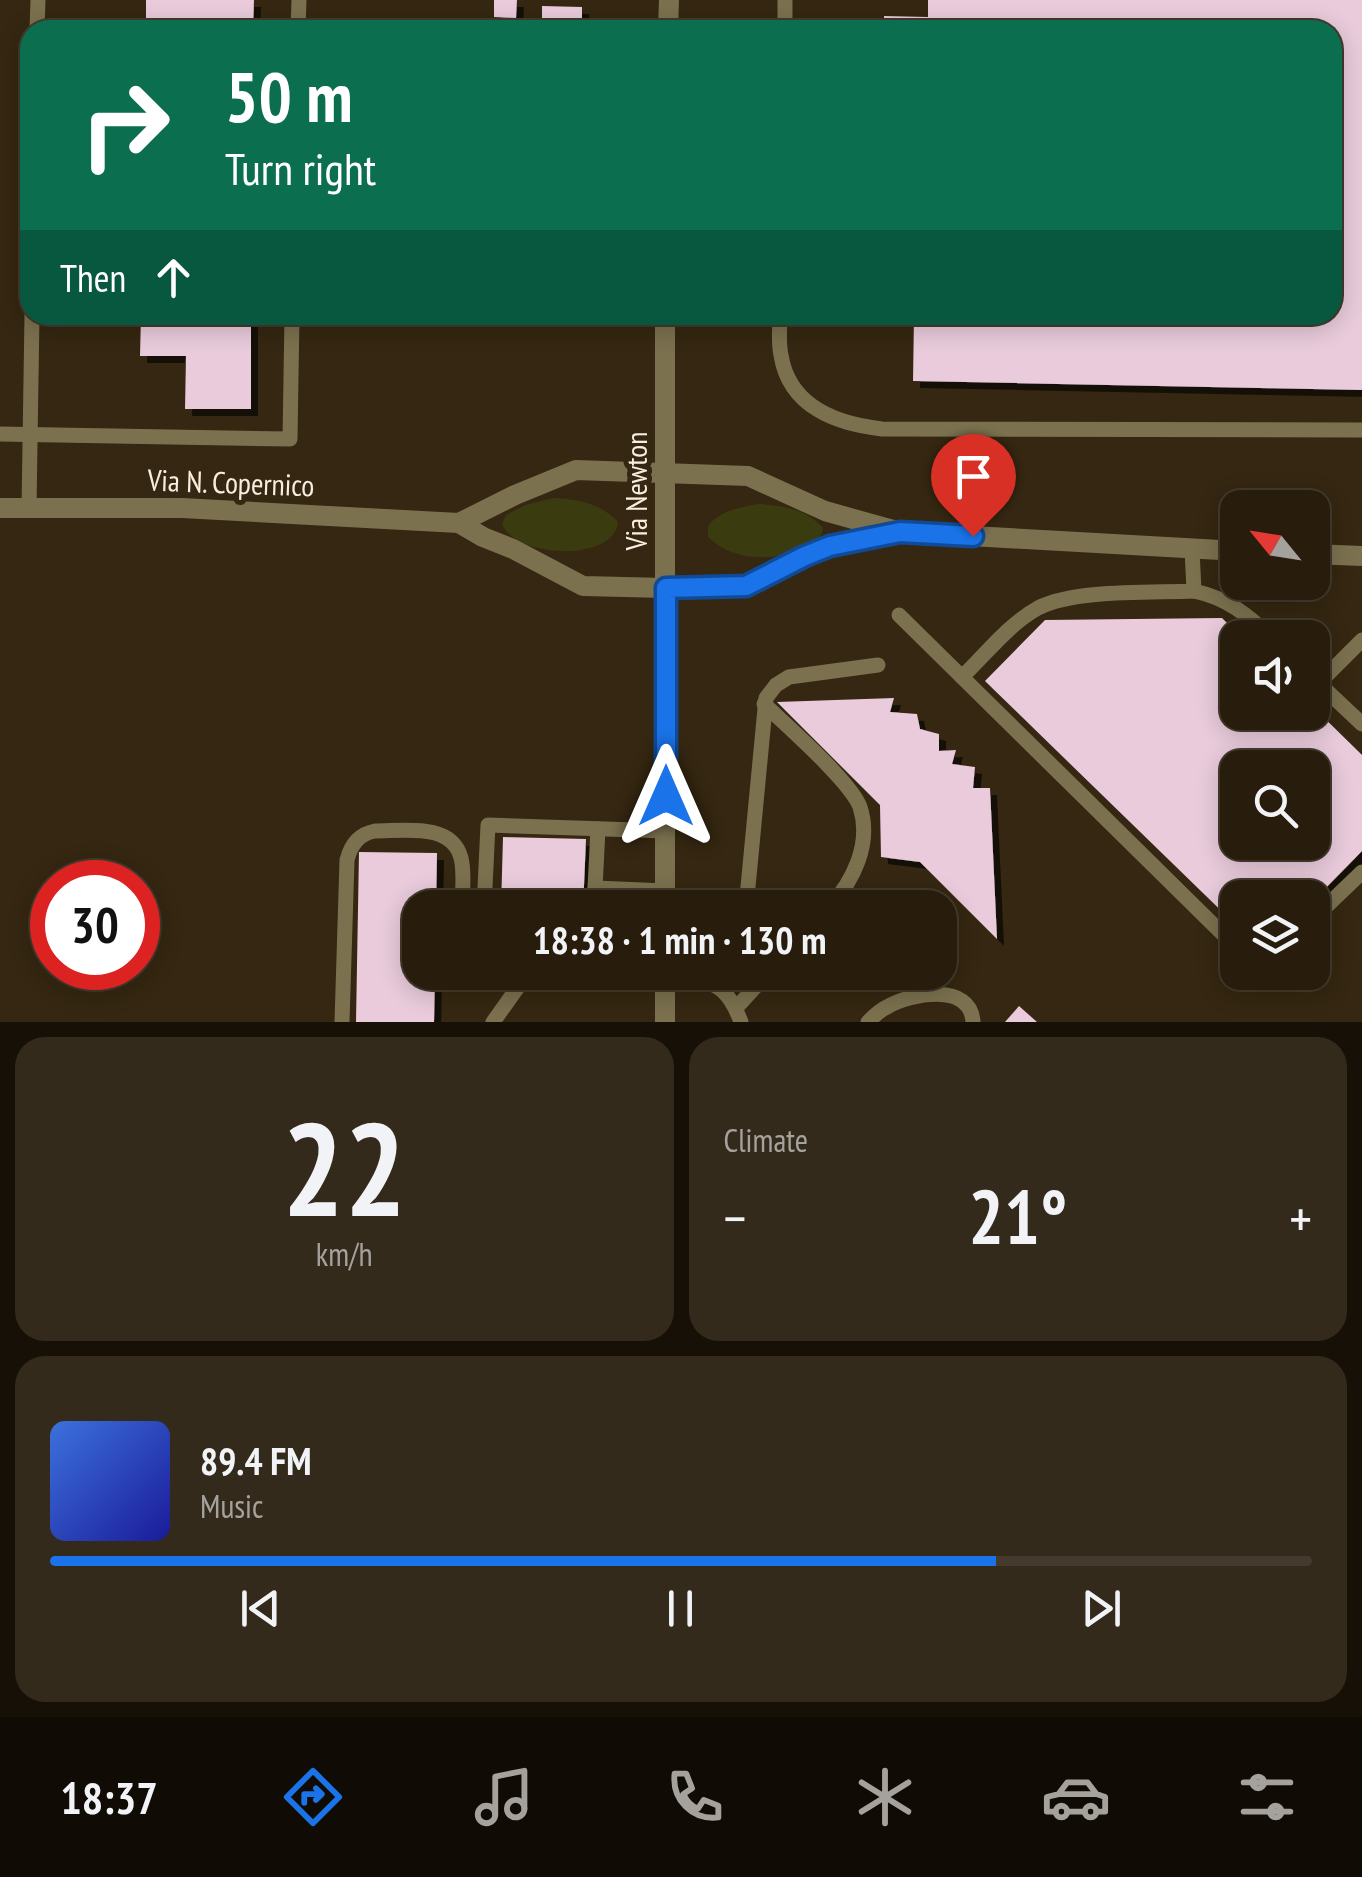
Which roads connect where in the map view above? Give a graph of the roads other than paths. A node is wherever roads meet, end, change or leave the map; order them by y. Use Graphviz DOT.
graph roads {
  1 [pos="32,325"];
  2 [pos="292,325"];
  3 [pos="665,325"];
  4 [pos="780,325"];
  5 [pos="1362,430"];
  6 [pos="0,434"];
  7 [pos="30,434"];
  8 [pos="664,473"];
  9 [pos="0,508"];
  10 [pos="29,508"];
  11 [pos="459,523"];
  12 [pos="900,532"];
  13 [pos="1192,549"];
  14 [pos="1220,550"];
  15 [pos="1330,555"];
  16 [pos="1362,556"];
  17 [pos="666,588"];
  18 [pos="1194,591"];
  19 [pos="899,615"];
  20 [pos="1253,620"];
  21 [pos="1362,640"];
  22 [pos="878,665"];
  23 [pos="1330,668"];
  24 [pos="962,677"];
  25 [pos="1330,693"];
  26 [pos="764,704"];
  27 [pos="1362,724"];
  28 [pos="598,829"];
  29 [pos="666,831"];
  30 [pos="1362,872"];
  31 [pos="596,888"];
  32 [pos="462,890"];
  33 [pos="485,890"];
  34 [pos="609,890"];
  35 [pos="666,890"];
  36 [pos="748,890"];
  37 [pos="844,890"];
  38 [pos="1330,903"];
  39 [pos="1220,931"];
  40 [pos="517,990"];
  41 [pos="669,990"];
  42 [pos="729,990"];
  43 [pos="755,990"];
  44 [pos="738,1015"];
  45 [pos="342,1022"];
  46 [pos="493,1022"];
  47 [pos="665,1022"];
  48 [pos="868,1022"];
  49 [pos="973,1022"];
  1 -- 7 [label="lane"];
  2 -- 7 [label="lane"];
  3 -- 8 [label="street, Via Newton"];
  4 -- 5 [label="lane"];
  6 -- 7 [label="lane"];
  7 -- 10 [label="lane"];
  8 -- 11 [label="street"];
  8 -- 12 [label="street"];
  8 -- 17 [label="street, Via Newton"];
  9 -- 10 [label="street, Via N. Copernico"];
  10 -- 11 [label="street, Via N. Copernico"];
  11 -- 17 [label="street"];
  12 -- 13 [label="street"];
  12 -- 17 [label="street"];
  13 -- 14 [label="street"];
  13 -- 18 [label="lane"];
  15 -- 16 [label="street"];
  17 -- 29 [label="street, Via Newton"];
  18 -- 20 [label="lane"];
  18 -- 24 [label="lane"];
  19 -- 24 [label="lane"];
  21 -- 23 [label="lane"];
  22 -- 26 [label="lane"];
  24 -- 39 [label="lane"];
  25 -- 27 [label="lane"];
  26 -- 36 [label="lane"];
  26 -- 37 [label="lane"];
  28 -- 29 [label="lane"];
  28 -- 31 [label="lane"];
  28 -- 33 [label="lane"];
  29 -- 35 [label="street, Via Newton"];
  30 -- 38 [label="lane"];
  31 -- 34 [label="lane"];
  32 -- 45 [label="lane"];
  40 -- 46 [label="lane"];
  41 -- 47 [label="street"];
  42 -- 44 [label="lane"];
  43 -- 44 [label="lane"];
  48 -- 49 [label="lane"];
}
